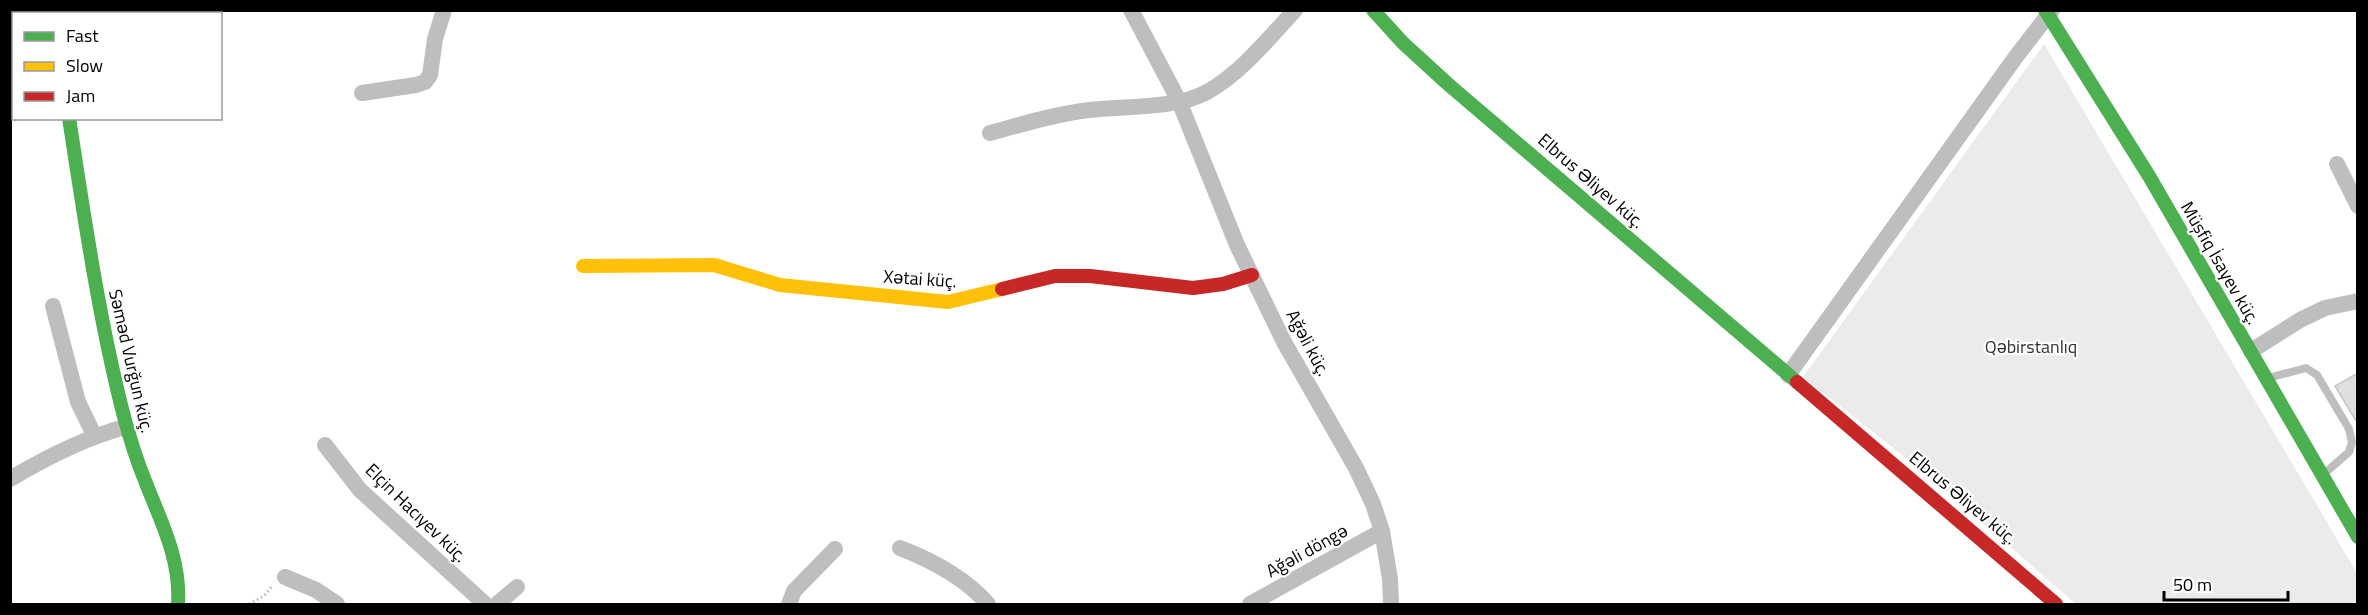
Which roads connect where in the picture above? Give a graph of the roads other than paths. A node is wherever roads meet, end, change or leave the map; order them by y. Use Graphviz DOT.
graph roads {
  1 [pos="444,10"];
  2 [pos="1131,10"];
  3 [pos="1294,10"];
  4 [pos="1373,10"];
  5 [pos="2048,12"];
  6 [pos="362,93"];
  7 [pos="1179,101"];
  8 [pos="69,120"];
  9 [pos="990,133"];
  10 [pos="2337,164"];
  11 [pos="2358,206"];
  12 [pos="583,266"];
  13 [pos="1252,275"];
  14 [pos="2358,301"];
  15 [pos="53,306"];
  16 [pos="2251,351"];
  17 [pos="1788,375"];
  18 [pos="2266,378"];
  19 [pos="125,427"];
  20 [pos="94,435"];
  21 [pos="325,445"];
  22 [pos="2322,476"];
  23 [pos="10,479"];
  24 [pos="1382,531"];
  25 [pos="2358,537"];
  26 [pos="900,548"];
  27 [pos="836,549"];
  28 [pos="285,577"];
  29 [pos="517,587"];
  30 [pos="178,604"];
  31 [pos="337,604"];
  32 [pos="485,604"];
  33 [pos="497,604"];
  34 [pos="789,604"];
  35 [pos="988,604"];
  36 [pos="1250,604"];
  37 [pos="1391,604"];
  38 [pos="2056,604"];
  1 -- 6 [label="street"];
  2 -- 7 [label="street, Ağəli küç."];
  3 -- 7 [label="street"];
  4 -- 17 [label="street, Elbrus Əliyev küç."];
  5 -- 16 [label="street, Müşfiq İsayev küç."];
  5 -- 17 [label="street"];
  7 -- 9 [label="street"];
  7 -- 13 [label="street, Ağəli küç."];
  8 -- 19 [label="street, Səməd Vurğun küç."];
  10 -- 11 [label="street"];
  12 -- 13 [label="street, Xətai küç."];
  13 -- 24 [label="street, Ağəli küç."];
  14 -- 16 [label="street"];
  15 -- 20 [label="street"];
  16 -- 18 [label="street, Müşfiq İsayev küç."];
  17 -- 38 [label="street, Elbrus Əliyev küç."];
  18 -- 22 [label="street, Müşfiq İsayev küç."];
  18 -- 22 [label="lane"];
  19 -- 20 [label="street"];
  19 -- 30 [label="street, Səməd Vurğun küç."];
  20 -- 23 [label="street"];
  21 -- 32 [label="street, Elçin Hacıyev küç."];
  22 -- 25 [label="street, Müşfiq İsayev küç."];
  24 -- 36 [label="street, Ağəli döngə"];
  24 -- 37 [label="street, Ağəli küç."];
  26 -- 35 [label="street"];
  27 -- 34 [label="street"];
  28 -- 31 [label="street"];
  29 -- 33 [label="street"];
}
